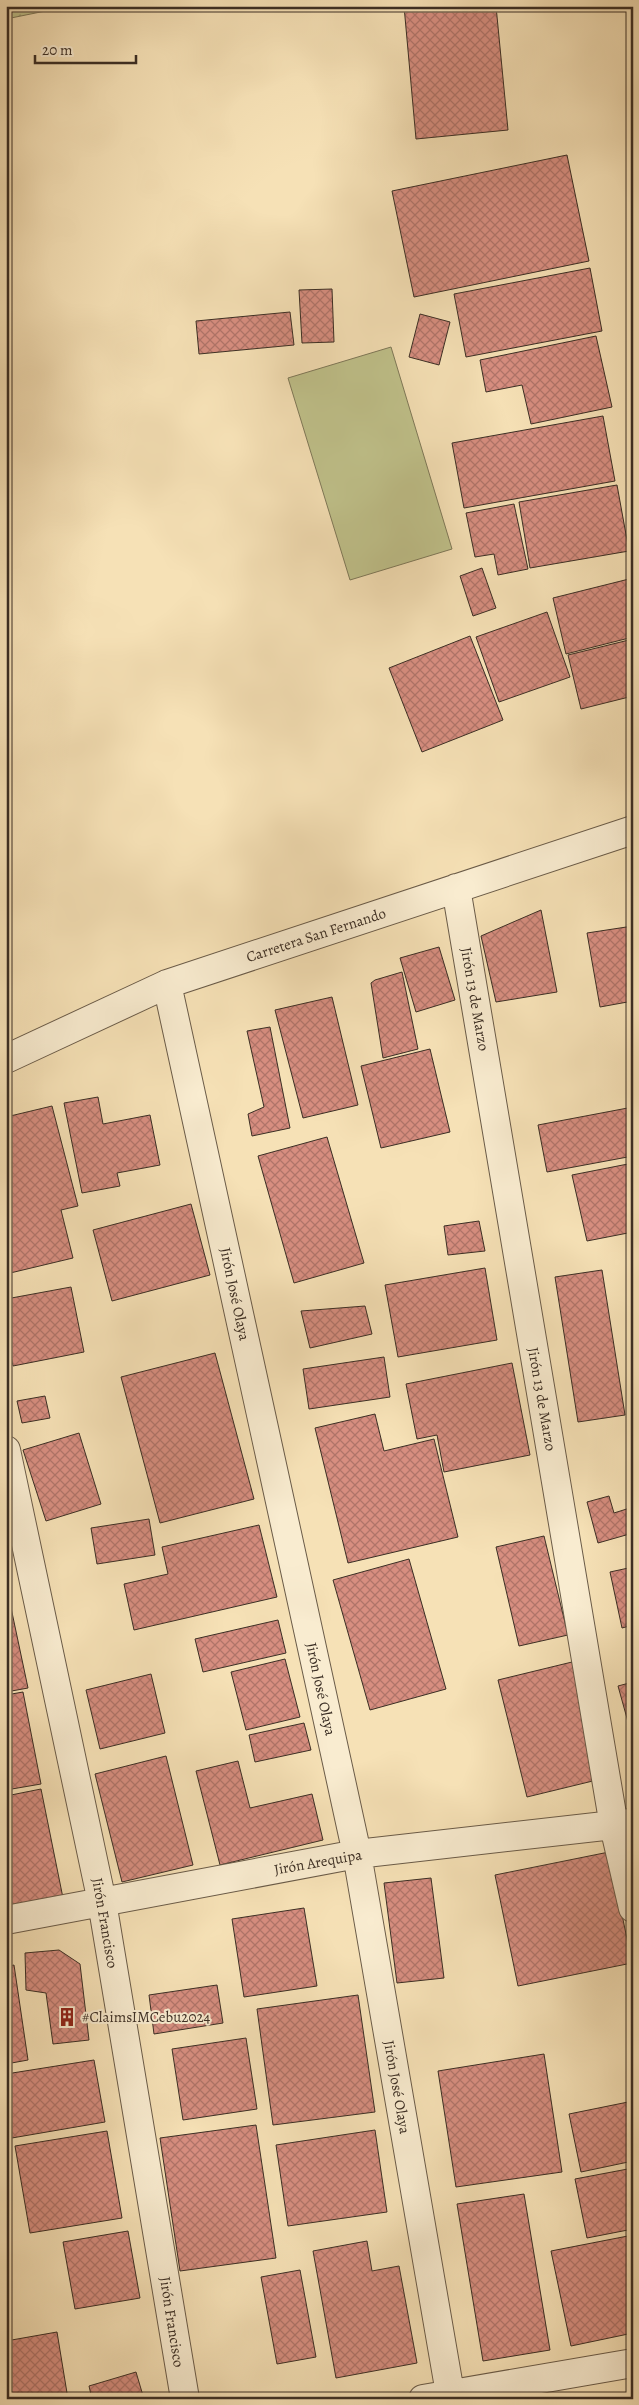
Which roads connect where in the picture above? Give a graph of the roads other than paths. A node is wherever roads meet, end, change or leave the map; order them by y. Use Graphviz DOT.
graph roads {
  1 [pos="633,830"];
  2 [pos="456,888"];
  3 [pos="167,984"];
  4 [pos="6,1059"];
  5 [pos="6,1450"];
  6 [pos="626,1823"];
  7 [pos="357,1854"];
  8 [pos="102,1902"];
  9 [pos="633,1908"];
  10 [pos="6,1920"];
  11 [pos="633,2363"];
  12 [pos="450,2396"];
  13 [pos="185,2399"];
  14 [pos="423,2399"];
  1 -- 2 [label="street, Carretera San Fernando"];
  2 -- 3 [label="street, Carretera San Fernando"];
  2 -- 6 [label="street, Jirón 13 de Marzo"];
  3 -- 4 [label="street, Carretera San Fernando"];
  3 -- 7 [label="street, Jirón José Olaya"];
  5 -- 8 [label="street, Jirón Francisco"];
  6 -- 7 [label="street, Jirón Arequipa"];
  6 -- 9 [label="street, Jirón 13 de Marzo"];
  7 -- 8 [label="street, Jirón Arequipa"];
  7 -- 12 [label="street, Jirón José Olaya"];
  8 -- 10 [label="street, Jirón Arequipa"];
  8 -- 13 [label="street, Jirón Francisco"];
  11 -- 12 [label="street"];
  12 -- 14 [label="street"];
}
